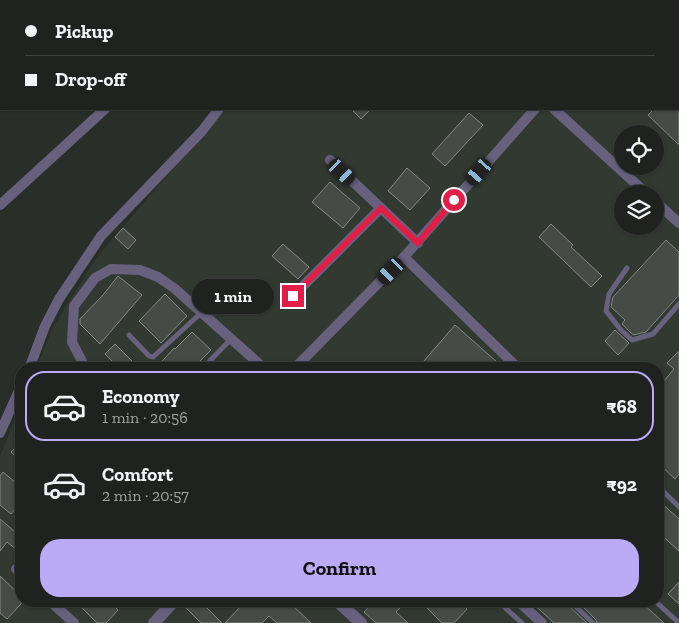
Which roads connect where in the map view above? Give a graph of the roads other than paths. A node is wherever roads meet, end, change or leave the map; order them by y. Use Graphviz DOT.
graph roads {
  1 [pos="104,110"];
  2 [pos="218,110"];
  3 [pos="534,110"];
  4 [pos="556,110"];
  5 [pos="330,160"];
  6 [pos="637,185"];
  7 [pos="0,205"];
  8 [pos="381,208"];
  9 [pos="664,210"];
  10 [pos="679,224"];
  11 [pos="418,243"];
  12 [pos="404,257"];
  13 [pos="627,268"];
  14 [pos="293,296"];
  15 [pos="59,299"];
  16 [pos="679,304"];
  17 [pos="74,306"];
  18 [pos="201,312"];
  19 [pos="129,335"];
  20 [pos="231,338"];
  21 [pos="31,362"];
  22 [pos="82,362"];
  23 [pos="209,362"];
  24 [pos="257,362"];
  25 [pos="301,362"];
  26 [pos="512,362"];
  27 [pos="15,399"];
  28 [pos="0,433"];
  29 [pos="664,492"];
  30 [pos="679,507"];
  31 [pos="57,607"];
  32 [pos="169,607"];
  33 [pos="343,607"];
  34 [pos="504,607"];
  35 [pos="525,607"];
  36 [pos="576,607"];
  37 [pos="661,607"];
  38 [pos="356,621"];
  39 [pos="74,623"];
  40 [pos="154,623"];
  41 [pos="522,623"];
  42 [pos="542,623"];
  43 [pos="593,623"];
  44 [pos="678,623"];
  1 -- 7 [label="street"];
  2 -- 15 [label="street"];
  3 -- 11 [label="street"];
  4 -- 6 [label="street"];
  5 -- 8 [label="street"];
  8 -- 11 [label="street"];
  8 -- 14 [label="street"];
  9 -- 10 [label="street"];
  11 -- 12 [label="street"];
  12 -- 25 [label="street"];
  12 -- 26 [label="street"];
  13 -- 16 [label="lane"];
  15 -- 17 [label="street"];
  15 -- 21 [label="street"];
  17 -- 18 [label="street"];
  17 -- 22 [label="street"];
  18 -- 19 [label="lane"];
  18 -- 20 [label="street"];
  20 -- 23 [label="lane"];
  20 -- 24 [label="street"];
  27 -- 28 [label="street"];
  29 -- 30 [label="lane"];
  31 -- 39 [label="street"];
  32 -- 40 [label="street"];
  33 -- 38 [label="street"];
  34 -- 41 [label="lane"];
  35 -- 42 [label="street"];
  36 -- 43 [label="lane"];
  37 -- 44 [label="lane"];
}
